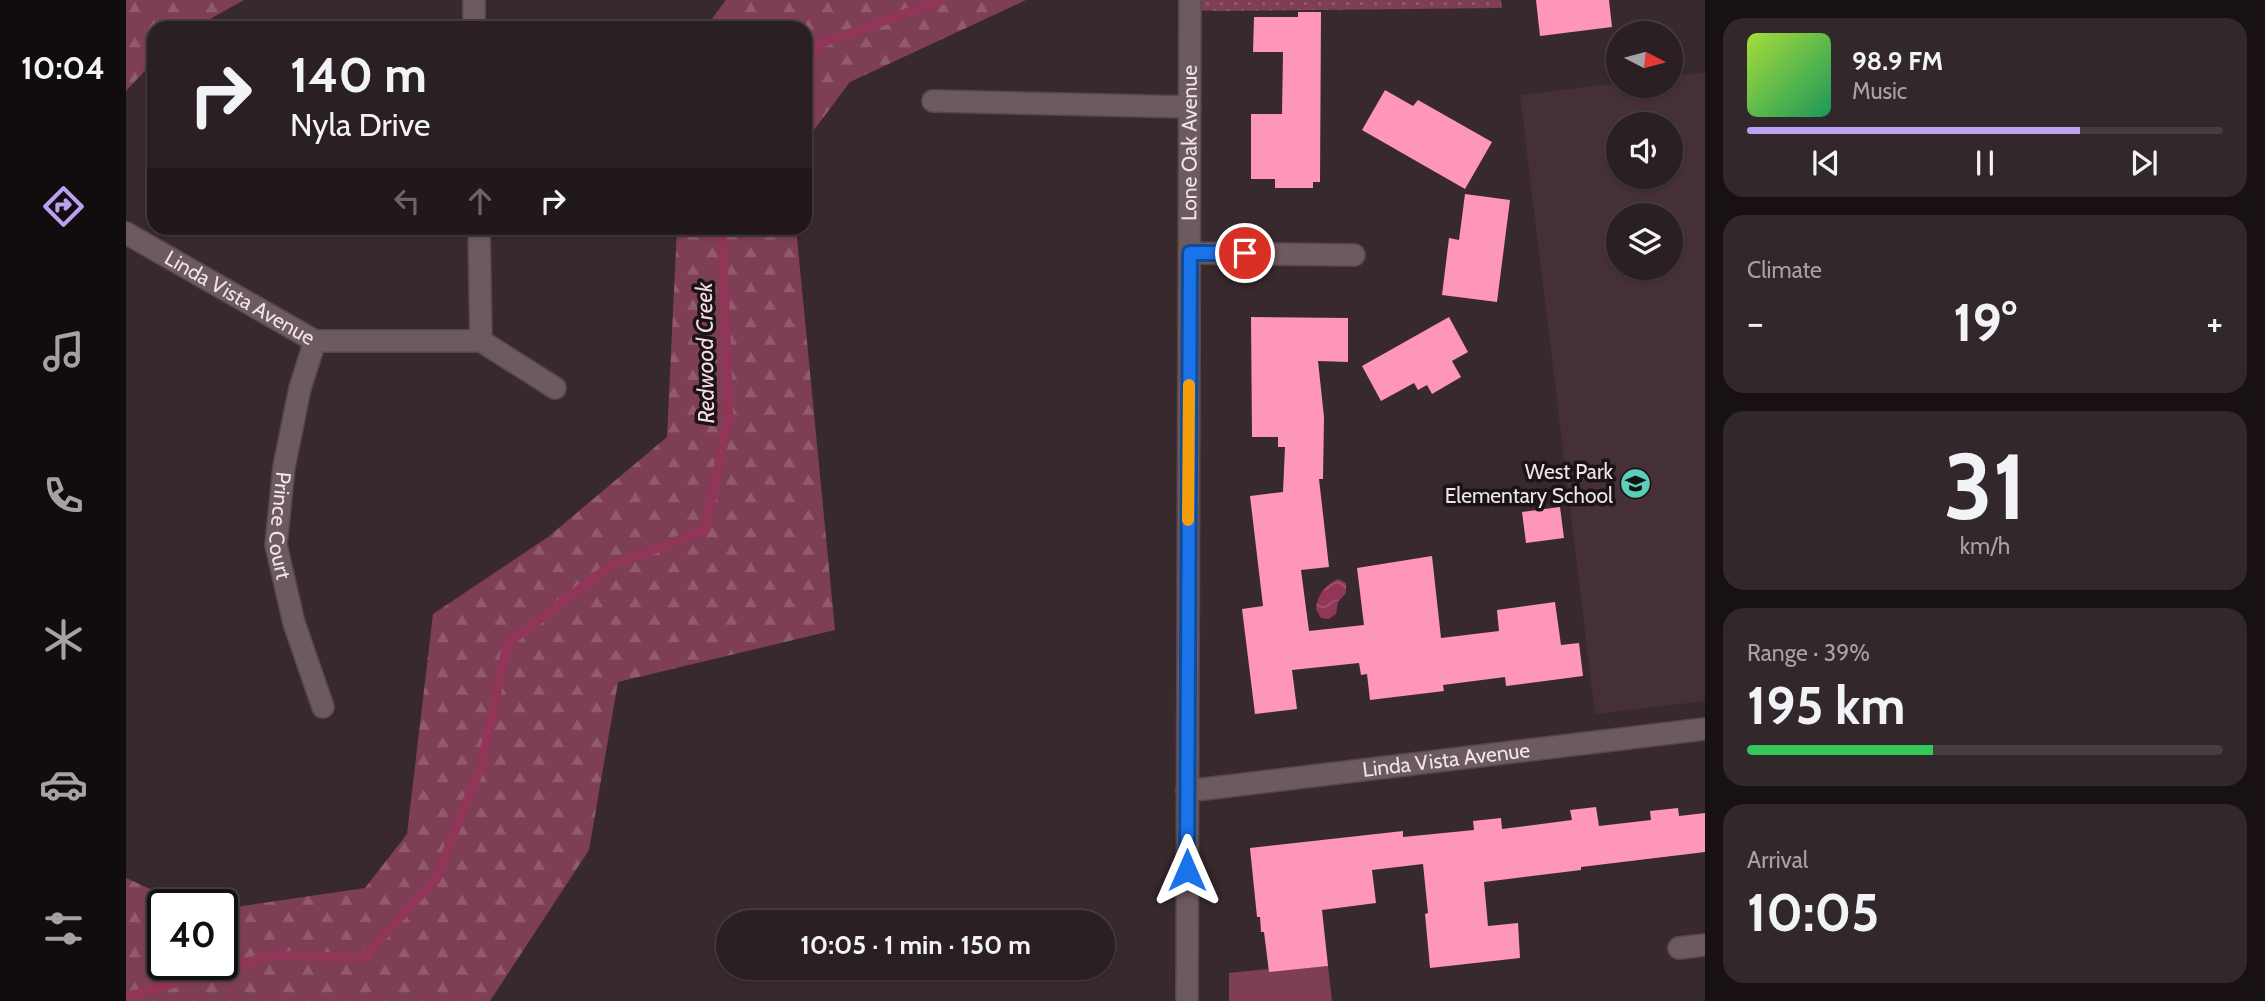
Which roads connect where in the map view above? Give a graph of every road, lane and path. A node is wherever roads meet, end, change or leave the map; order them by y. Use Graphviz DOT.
graph roads {
  1 [pos="474,0"];
  2 [pos="1190,0"];
  3 [pos="474,21"];
  4 [pos="933,101"];
  5 [pos="1190,107"];
  6 [pos="126,233"];
  7 [pos="479,235"];
  8 [pos="1190,253"];
  9 [pos="1354,255"];
  10 [pos="315,341"];
  11 [pos="481,341"];
  12 [pos="555,388"];
  13 [pos="323,707"];
  14 [pos="1705,729"];
  15 [pos="1186,791"];
  16 [pos="1705,945"];
  17 [pos="1679,948"];
  18 [pos="1187,1001"];
  1 -- 3 [label="street"];
  2 -- 5 [label="street, Lone Oak Avenue"];
  4 -- 5 [label="street"];
  5 -- 8 [label="street, Lone Oak Avenue"];
  6 -- 10 [label="street, Linda Vista Avenue"];
  7 -- 11 [label="street"];
  8 -- 9 [label="street"];
  8 -- 15 [label="street, Lone Oak Avenue"];
  10 -- 11 [label="street, Linda Vista Avenue"];
  10 -- 13 [label="street, Prince Court"];
  11 -- 12 [label="street"];
  14 -- 15 [label="street, Linda Vista Avenue"];
  15 -- 18 [label="street, Lone Oak Avenue"];
  16 -- 17 [label="street"];
}
